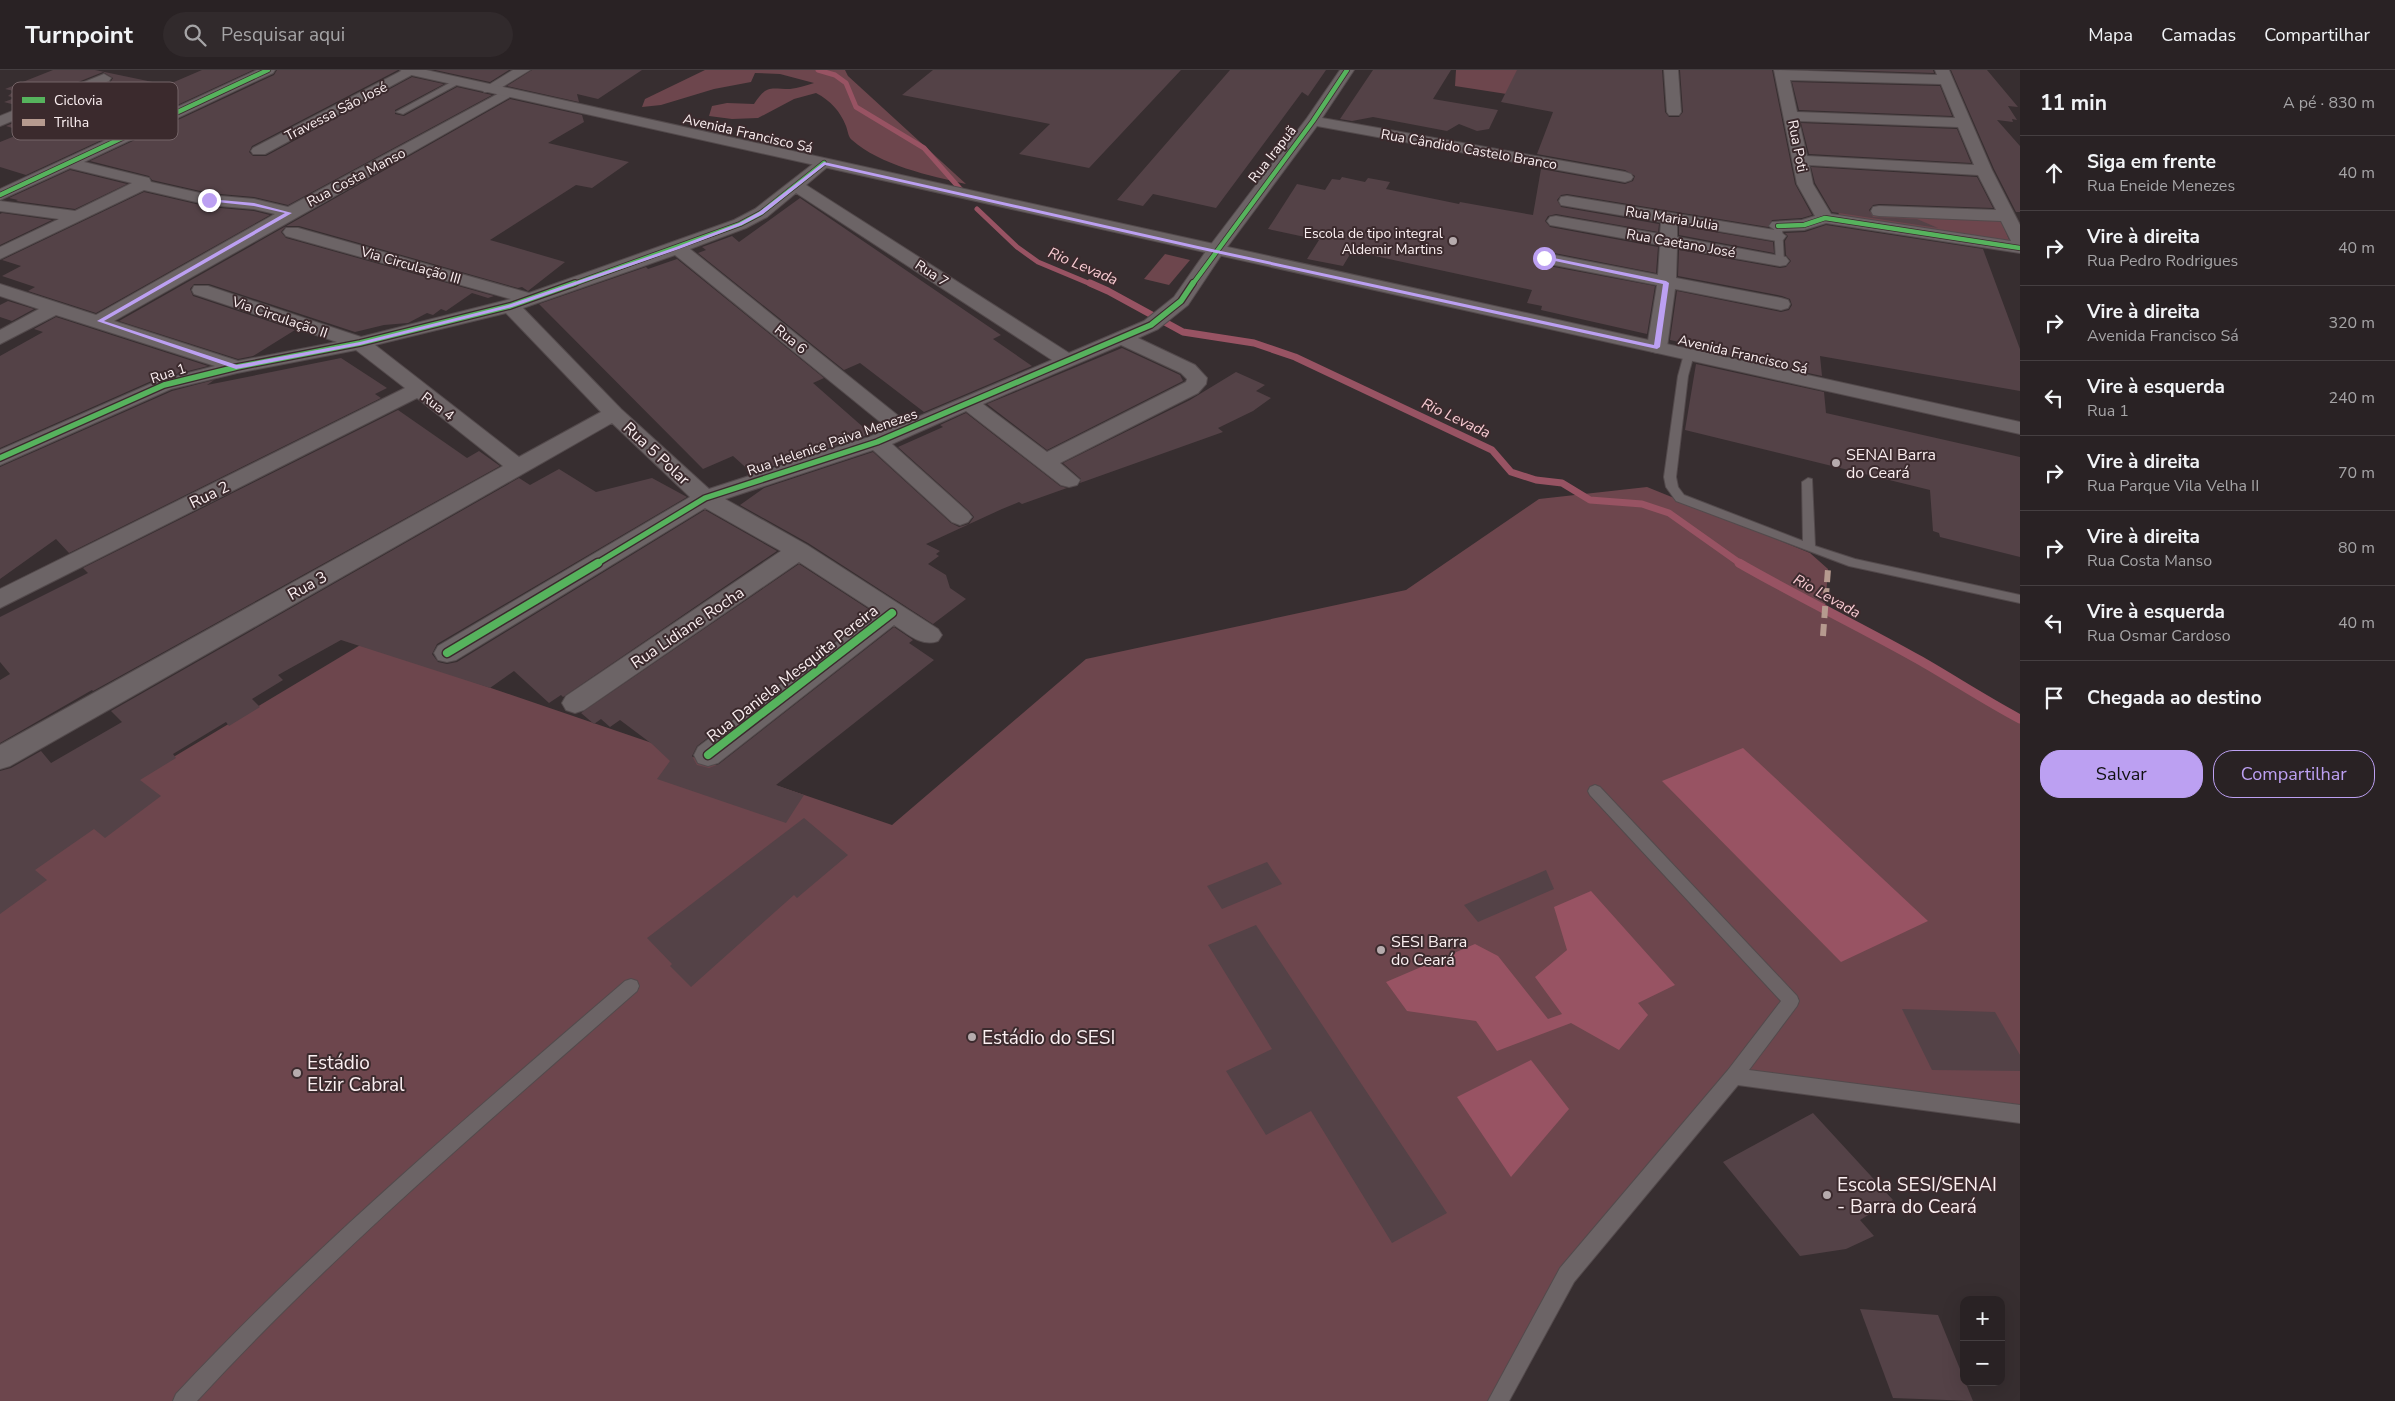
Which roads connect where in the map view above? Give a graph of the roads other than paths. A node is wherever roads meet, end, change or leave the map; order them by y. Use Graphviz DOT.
graph roads {
  1 [pos="268,70"];
  2 [pos="524,70"];
  3 [pos="1347,70"];
  4 [pos="1671,70"];
  5 [pos="410,71"];
  6 [pos="1781,73"];
  7 [pos="1944,75"];
  8 [pos="104,78"];
  9 [pos="94,82"];
  10 [pos="458,82"];
  11 [pos="489,89"];
  12 [pos="510,93"];
  13 [pos="178,112"];
  14 [pos="400,112"];
  15 [pos="1674,112"];
  16 [pos="12,116"];
  17 [pos="1792,116"];
  18 [pos="0,121"];
  19 [pos="1313,121"];
  20 [pos="1964,123"];
  21 [pos="118,140"];
  22 [pos="259,151"];
  23 [pos="1800,160"];
  24 [pos="69,163"];
  25 [pos="824,163"];
  26 [pos="1984,170"];
  27 [pos="1625,177"];
  28 [pos="142,185"];
  29 [pos="795,185"];
  30 [pos="0,195"];
  31 [pos="1567,201"];
  32 [pos="0,206"];
  33 [pos="290,213"];
  34 [pos="76,216"];
  35 [pos="2008,216"];
  36 [pos="1668,218"];
  37 [pos="1825,218"];
  38 [pos="1556,221"];
  39 [pos="1778,231"];
  40 [pos="292,232"];
  41 [pos="1670,242"];
  42 [pos="2020,242"];
  43 [pos="678,248"];
  44 [pos="2020,248"];
  45 [pos="1215,251"];
  46 [pos="0,254"];
  47 [pos="1544,258"];
  48 [pos="1780,261"];
  49 [pos="1666,283"];
  50 [pos="0,290"];
  51 [pos="201,290"];
  52 [pos="520,302"];
  53 [pos="1781,304"];
  54 [pos="56,307"];
  55 [pos="99,321"];
  56 [pos="0,338"];
  57 [pos="1123,338"];
  58 [pos="360,344"];
  59 [pos="1657,347"];
  60 [pos="1689,354"];
  61 [pos="1068,361"];
  62 [pos="236,367"];
  63 [pos="418,390"];
  64 [pos="970,404"];
  65 [pos="614,413"];
  66 [pos="2020,428"];
  67 [pos="905,430"];
  68 [pos="877,442"];
  69 [pos="0,458"];
  70 [pos="1046,461"];
  71 [pos="518,467"];
  72 [pos="1069,480"];
  73 [pos="1808,482"];
  74 [pos="705,498"];
  75 [pos="960,516"];
  76 [pos="1809,548"];
  77 [pos="799,551"];
  78 [pos="0,598"];
  79 [pos="2020,599"];
  80 [pos="892,613"];
  81 [pos="929,635"];
  82 [pos="447,654"];
  83 [pos="575,703"];
  84 [pos="708,755"];
  85 [pos="0,758"];
  86 [pos="1595,791"];
  87 [pos="632,986"];
  88 [pos="1734,1076"];
  89 [pos="2020,1114"];
  90 [pos="183,1401"];
  91 [pos="1498,1401"];
  1 -- 13 [label="street"];
  2 -- 11 [label="street"];
  3 -- 19 [label="street, Rua Irapuã"];
  4 -- 15 [label="street"];
  5 -- 10 [label="street, Avenida Francisco Sá"];
  5 -- 22 [label="street, Travessa São José"];
  6 -- 7 [label="street"];
  6 -- 17 [label="street, Rua Poti"];
  7 -- 20 [label="street"];
  8 -- 9 [label="street"];
  10 -- 11 [label="street, Avenida Francisco Sá"];
  10 -- 14 [label="lane"];
  11 -- 12 [label="street, Avenida Francisco Sá"];
  12 -- 25 [label="street, Avenida Francisco Sá"];
  12 -- 33 [label="street, Rua Costa Manso"];
  16 -- 18 [label="street"];
  17 -- 20 [label="street"];
  17 -- 23 [label="street, Rua Poti"];
  19 -- 27 [label="street, Rua Cândido Castelo Branco"];
  19 -- 45 [label="street, Rua Irapuã"];
  20 -- 26 [label="street"];
  21 -- 24 [label="street"];
  23 -- 26 [label="street"];
  23 -- 37 [label="street, Rua Poti"];
  24 -- 28 [label="street"];
  24 -- 30 [label="street"];
  25 -- 29 [label="street, Rua 1"];
  25 -- 45 [label="street, Avenida Francisco Sá"];
  26 -- 35 [label="street"];
  28 -- 33 [label="street"];
  28 -- 34 [label="street"];
  29 -- 43 [label="street, Rua 1"];
  29 -- 61 [label="street, Rua 7"];
  31 -- 36 [label="street, Rua Maria Julia"];
  32 -- 34 [label="street"];
  33 -- 55 [label="street, Rua Costa Manso"];
  34 -- 46 [label="street"];
  35 -- 37 [label="street"];
  35 -- 42 [label="street"];
  36 -- 39 [label="street, Rua Maria Julia"];
  36 -- 41 [label="street"];
  37 -- 39 [label="street"];
  37 -- 44 [label="street"];
  38 -- 41 [label="street, Rua Caetano José"];
  39 -- 48 [label="lane, Rua Caetano José"];
  40 -- 52 [label="street, Via Circulação III"];
  41 -- 48 [label="street, Rua Caetano José"];
  41 -- 49 [label="street"];
  43 -- 52 [label="street, Rua 1"];
  43 -- 67 [label="street, Rua 6"];
  45 -- 57 [label="street, Rua Helenice Paiva Menezes"];
  45 -- 59 [label="street, Avenida Francisco Sá"];
  47 -- 49 [label="street"];
  49 -- 53 [label="street"];
  49 -- 59 [label="street"];
  50 -- 54 [label="street"];
  51 -- 58 [label="street, Via Circulação II"];
  52 -- 58 [label="street, Rua 1"];
  52 -- 65 [label="street, Rua 5 Polar"];
  54 -- 55 [label="street"];
  54 -- 56 [label="street"];
  55 -- 62 [label="street"];
  57 -- 61 [label="street, Rua Helenice Paiva Menezes"];
  57 -- 70 [label="street"];
  58 -- 62 [label="street, Rua 1"];
  58 -- 63 [label="street, Rua 4"];
  59 -- 60 [label="street, Avenida Francisco Sá"];
  60 -- 66 [label="street, Avenida Francisco Sá"];
  60 -- 76 [label="lane"];
  61 -- 64 [label="street, Rua Helenice Paiva Menezes"];
  62 -- 69 [label="street, Rua 1"];
  63 -- 71 [label="street, Rua 4"];
  63 -- 78 [label="street, Rua 2"];
  64 -- 67 [label="street, Rua Helenice Paiva Menezes"];
  64 -- 70 [label="street"];
  65 -- 71 [label="street, Rua 3"];
  65 -- 74 [label="street, Rua 5 Polar"];
  67 -- 68 [label="street, Rua Helenice Paiva Menezes"];
  68 -- 74 [label="street, Rua Helenice Paiva Menezes"];
  68 -- 75 [label="street"];
  70 -- 72 [label="street"];
  71 -- 85 [label="street, Rua 3"];
  73 -- 76 [label="lane"];
  74 -- 77 [label="street, Rua 5 Polar"];
  74 -- 82 [label="street, Rua Helenice Paiva Menezes"];
  76 -- 79 [label="lane"];
  77 -- 80 [label="street, Rua 5 Polar"];
  77 -- 83 [label="street, Rua Lidiane Rocha"];
  80 -- 81 [label="street, Rua 5 Polar"];
  80 -- 84 [label="street, Rua Daniela Mesquita Pereira"];
  86 -- 88 [label="lane"];
  87 -- 90 [label="lane"];
  88 -- 89 [label="lane"];
  88 -- 91 [label="lane"];
}
